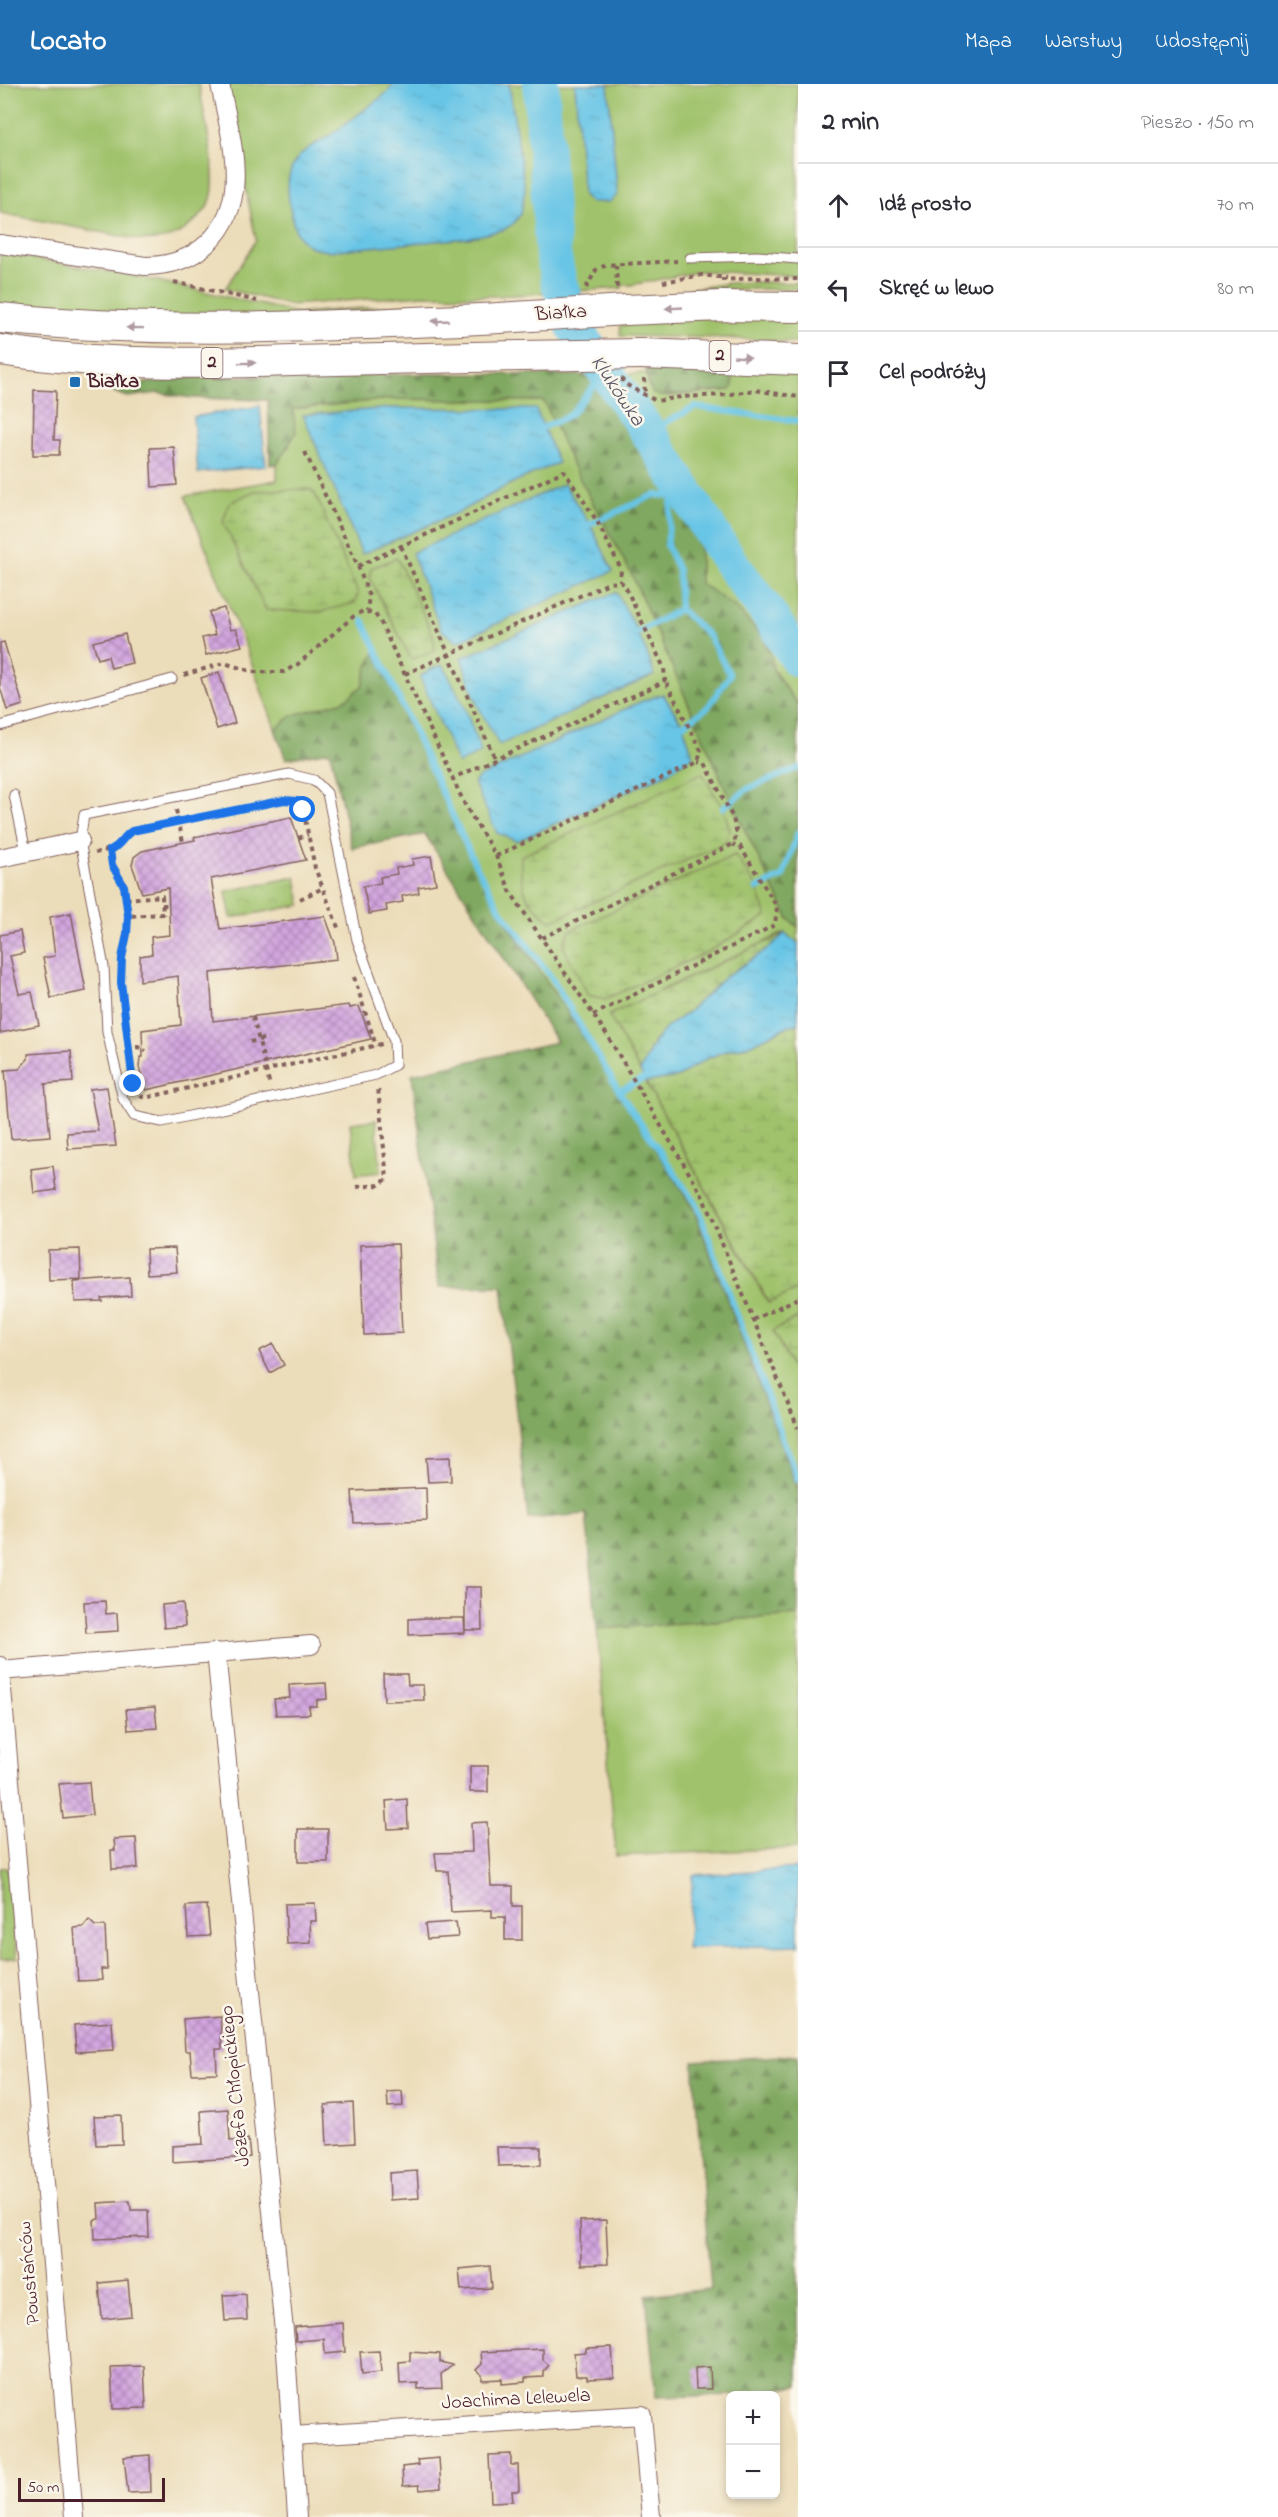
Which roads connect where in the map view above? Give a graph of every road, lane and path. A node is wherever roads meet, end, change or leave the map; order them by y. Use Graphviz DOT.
graph roads {
  1 [pos="220,84"];
  2 [pos="0,244"];
  3 [pos="690,258"];
  4 [pos="798,260"];
  5 [pos="616,265"];
  6 [pos="734,278"];
  7 [pos="659,283"];
  8 [pos="622,294"];
  9 [pos="798,307"];
  10 [pos="0,318"];
  11 [pos="0,351"];
  12 [pos="798,360"];
  13 [pos="175,363"];
  14 [pos="37,366"];
  15 [pos="129,373"];
  16 [pos="644,386"];
  17 [pos="645,395"];
  18 [pos="305,452"];
  19 [pos="401,546"];
  20 [pos="358,566"];
  21 [pos="620,582"];
  22 [pos="368,611"];
  23 [pos="449,655"];
  24 [pos="405,674"];
  25 [pos="172,679"];
  26 [pos="665,680"];
  27 [pos="0,726"];
  28 [pos="495,759"];
  29 [pos="698,762"];
  30 [pos="453,778"];
  31 [pos="14,795"];
  32 [pos="173,797"];
  33 [pos="178,821"];
  34 [pos="308,835"];
  35 [pos="298,838"];
  36 [pos="183,842"];
  37 [pos="733,844"];
  38 [pos="81,848"];
  39 [pos="110,850"];
  40 [pos="26,852"];
  41 [pos="496,856"];
  42 [pos="0,858"];
  43 [pos="323,888"];
  44 [pos="300,898"];
  45 [pos="126,899"];
  46 [pos="162,905"];
  47 [pos="168,905"];
  48 [pos="128,916"];
  49 [pos="341,937"];
  50 [pos="542,938"];
  51 [pos="353,974"];
  52 [pos="593,1015"];
  53 [pos="253,1017"];
  54 [pos="268,1038"];
  55 [pos="259,1040"];
  56 [pos="394,1041"];
  57 [pos="250,1042"];
  58 [pos="376,1046"];
  59 [pos="127,1048"];
  60 [pos="111,1049"];
  61 [pos="146,1051"];
  62 [pos="128,1054"];
  63 [pos="266,1070"];
  64 [pos="376,1076"];
  65 [pos="133,1084"];
  66 [pos="273,1098"];
  67 [pos="357,1187"];
  68 [pos="798,1298"];
  69 [pos="753,1320"];
  70 [pos="798,1428"];
  71 [pos="311,1645"];
  72 [pos="216,1652"];
  73 [pos="0,1666"];
  74 [pos="0,1671"];
  75 [pos="291,2436"];
  76 [pos="74,2517"];
  77 [pos="297,2517"];
  78 [pos="651,2517"];
  1 -- 2 [label="street"];
  3 -- 4 [label="lane"];
  5 -- 8 [label="path"];
  6 -- 7 [label="path"];
  9 -- 8 [label="highway, Białka / 2, one-way"];
  8 -- 10 [label="highway, Białka / 2, one-way, bridge"];
  11 -- 13 [label="highway, Białka / 2"];
  11 -- 14 [label="lane"];
  13 -- 12 [label="highway, Białka / 2, one-way, bridge"];
  13 -- 15 [label="lane"];
  16 -- 17 [label="path"];
  18 -- 20 [label="path"];
  19 -- 20 [label="path"];
  19 -- 21 [label="path"];
  19 -- 23 [label="path"];
  20 -- 22 [label="path"];
  21 -- 23 [label="path"];
  21 -- 26 [label="path"];
  22 -- 24 [label="path"];
  22 -- 25 [label="path"];
  23 -- 24 [label="path"];
  23 -- 28 [label="path"];
  24 -- 30 [label="path"];
  25 -- 27 [label="lane"];
  26 -- 28 [label="path"];
  26 -- 29 [label="path"];
  28 -- 30 [label="path"];
  29 -- 37 [label="path"];
  29 -- 41 [label="path"];
  30 -- 41 [label="path"];
  31 -- 40 [label="lane"];
  32 -- 33 [label="path"];
  32 -- 38 [label="lane"];
  32 -- 56 [label="lane"];
  33 -- 34 [label="path"];
  33 -- 36 [label="path"];
  33 -- 39 [label="path"];
  34 -- 35 [label="path"];
  34 -- 43 [label="path"];
  37 -- 50 [label="path"];
  37 -- 52 [label="path"];
  38 -- 39 [label="path"];
  38 -- 40 [label="street"];
  38 -- 60 [label="lane"];
  39 -- 45 [label="path"];
  40 -- 42 [label="street"];
  41 -- 50 [label="path"];
  43 -- 44 [label="path"];
  43 -- 49 [label="path"];
  45 -- 46 [label="path"];
  45 -- 48 [label="path"];
  46 -- 47 [label="path"];
  46 -- 48 [label="path"];
  48 -- 59 [label="path"];
  50 -- 52 [label="path"];
  51 -- 58 [label="path"];
  52 -- 69 [label="path"];
  53 -- 55 [label="path"];
  54 -- 55 [label="path"];
  55 -- 57 [label="path"];
  55 -- 63 [label="path"];
  56 -- 58 [label="path"];
  56 -- 64 [label="lane"];
  58 -- 63 [label="path"];
  59 -- 60 [label="path"];
  59 -- 61 [label="path"];
  59 -- 62 [label="path"];
  60 -- 66 [label="lane"];
  63 -- 65 [label="path"];
  63 -- 66 [label="path"];
  64 -- 66 [label="lane"];
  64 -- 67 [label="path"];
  68 -- 69 [label="path"];
  69 -- 70 [label="path"];
  71 -- 72 [label="street"];
  72 -- 74 [label="street"];
  72 -- 75 [label="street, Józefa Chłopickiego"];
  73 -- 74 [label="street, Powstańców"];
  74 -- 76 [label="street, Powstańców"];
  75 -- 77 [label="street, Józefa Chłopickiego"];
  75 -- 78 [label="street, Joachima Lelewela"];
}
